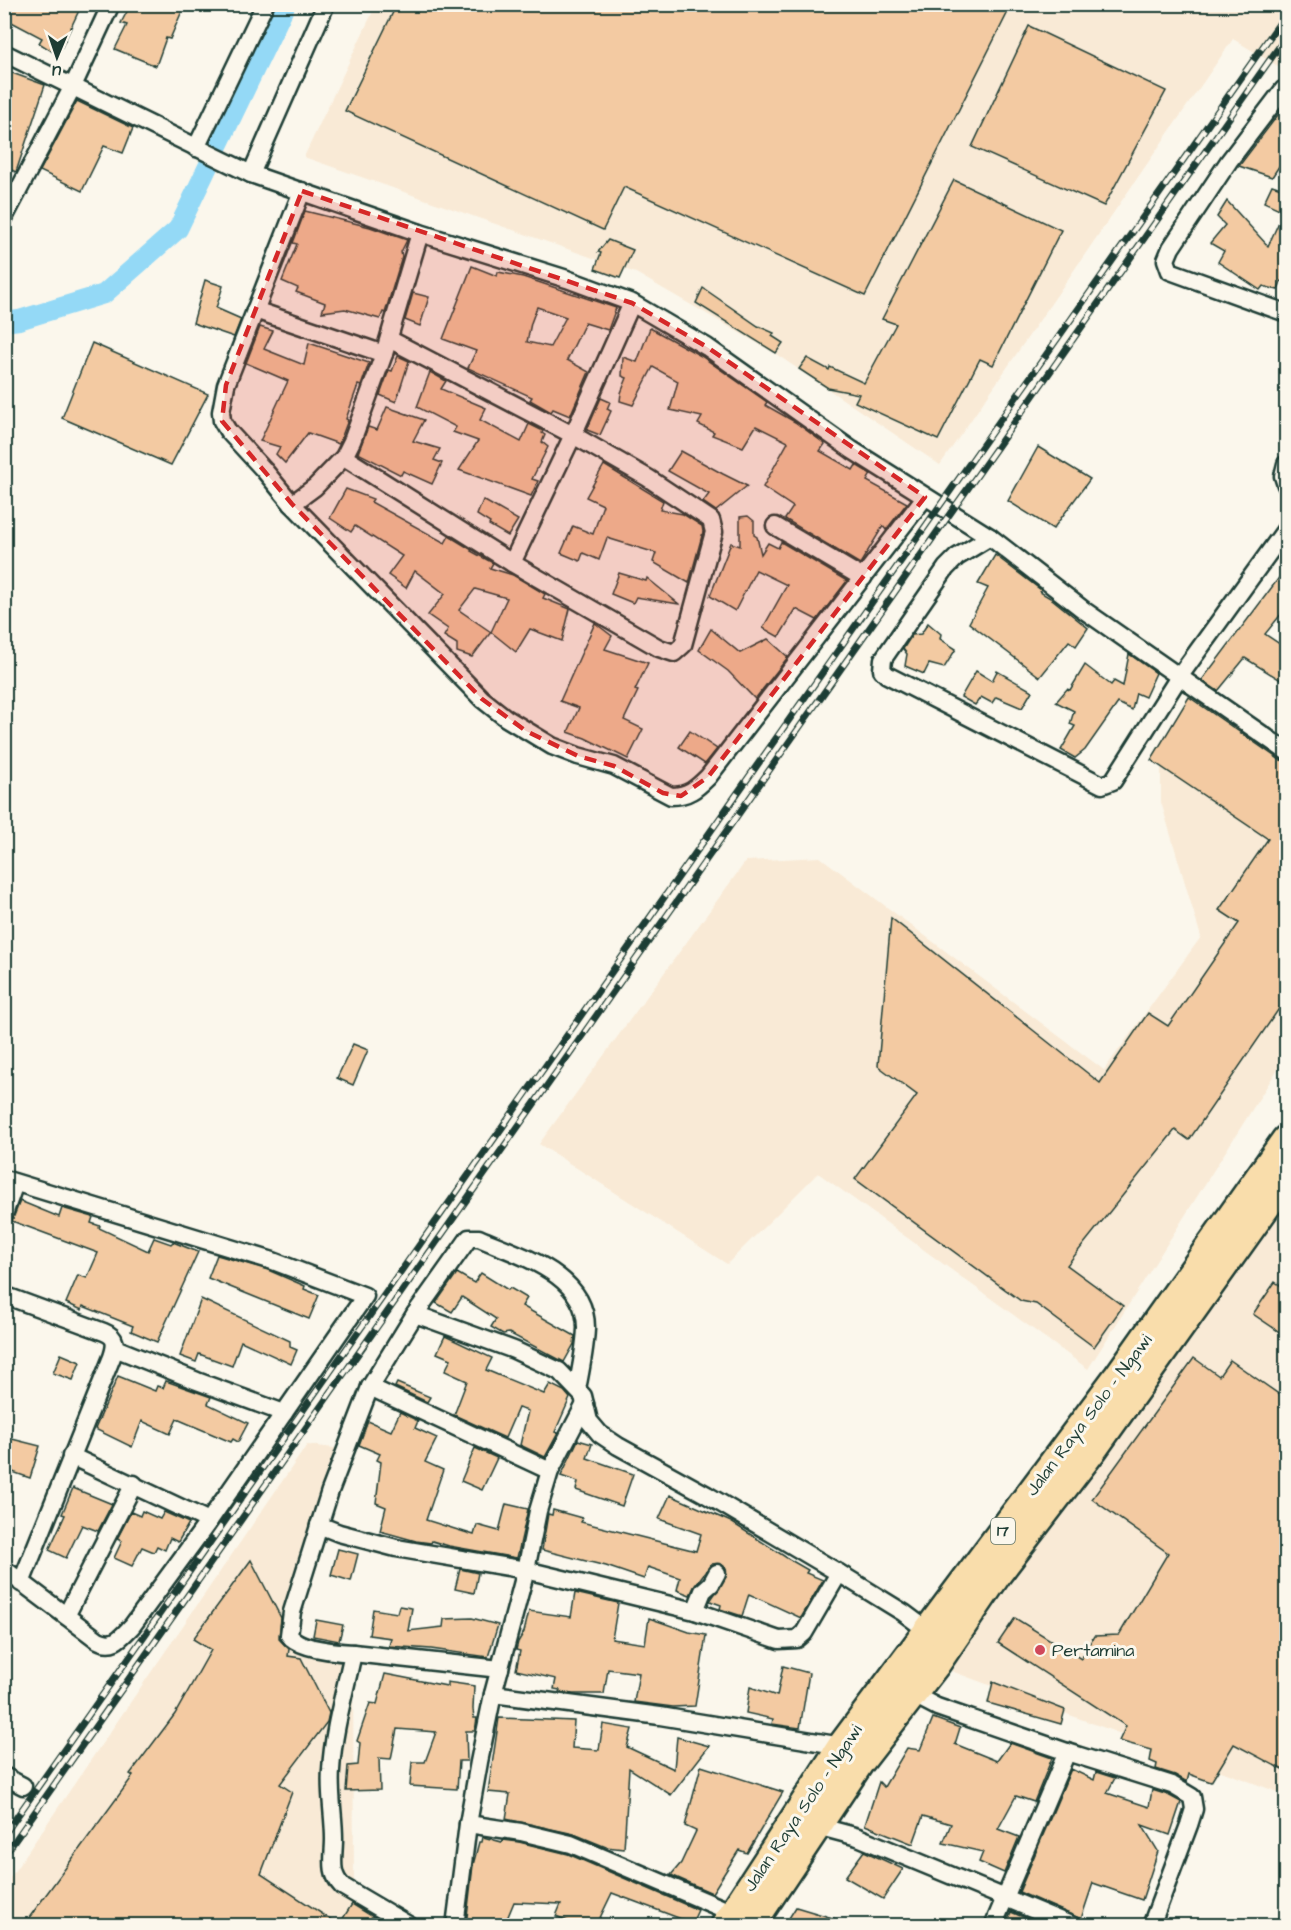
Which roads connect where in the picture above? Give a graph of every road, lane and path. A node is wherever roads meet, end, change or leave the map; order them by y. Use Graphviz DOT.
graph roads {
  1 [pos="111,4"];
  2 [pos="265,4"];
  3 [pos="326,4"];
  4 [pos="4,53"];
  5 [pos="73,86"];
  6 [pos="1287,90"];
  7 [pos="199,150"];
  8 [pos="248,173"];
  9 [pos="302,191"];
  10 [pos="4,218"];
  11 [pos="420,233"];
  12 [pos="632,303"];
  13 [pos="255,310"];
  14 [pos="1287,313"];
  15 [pos="387,347"];
  16 [pos="573,435"];
  17 [pos="344,457"];
  18 [pos="1287,464"];
  19 [pos="1287,485"];
  20 [pos="925,497"];
  21 [pos="292,504"];
  22 [pos="775,526"];
  23 [pos="1287,529"];
  24 [pos="990,537"];
  25 [pos="512,563"];
  26 [pos="863,578"];
  27 [pos="1179,677"];
  28 [pos="1287,751"];
  29 [pos="1287,1140"];
  30 [pos="1287,1178"];
  31 [pos="10,1181"];
  32 [pos="4,1214"];
  33 [pos="4,1295"];
  34 [pos="415,1314"];
  35 [pos="115,1348"];
  36 [pos="370,1387"];
  37 [pos="581,1397"];
  38 [pos="284,1413"];
  39 [pos="72,1456"];
  40 [pos="550,1471"];
  41 [pos="134,1484"];
  42 [pos="209,1521"];
  43 [pos="320,1525"];
  44 [pos="4,1569"];
  45 [pos="526,1570"];
  46 [pos="717,1573"];
  47 [pos="840,1573"];
  48 [pos="21,1583"];
  49 [pos="695,1611"];
  50 [pos="66,1616"];
  51 [pos="928,1631"];
  52 [pos="353,1653"];
  53 [pos="500,1669"];
  54 [pos="912,1694"];
  55 [pos="494,1695"];
  56 [pos="842,1746"];
  57 [pos="1067,1752"];
  58 [pos="4,1776"];
  59 [pos="23,1786"];
  60 [pos="468,1824"];
  61 [pos="817,1826"];
  62 [pos="1005,1898"];
  63 [pos="736,1921"];
  64 [pos="410,1926"];
  65 [pos="455,1926"];
  66 [pos="993,1926"];
  67 [pos="1073,1926"];
  68 [pos="1151,1926"];
  1 -- 5 [label="street"];
  2 -- 7 [label="street"];
  3 -- 8 [label="street"];
  4 -- 5 [label="street"];
  5 -- 7 [label="street"];
  5 -- 10 [label="street"];
  6 -- 14 [label="street"];
  7 -- 8 [label="street"];
  8 -- 9 [label="street"];
  9 -- 11 [label="street"];
  9 -- 13 [label="street"];
  11 -- 12 [label="street"];
  11 -- 15 [label="street"];
  12 -- 16 [label="street"];
  12 -- 20 [label="street"];
  13 -- 15 [label="street"];
  13 -- 21 [label="street"];
  15 -- 16 [label="street"];
  15 -- 17 [label="street"];
  16 -- 25 [label="street"];
  16 -- 25 [label="street"];
  17 -- 21 [label="street"];
  17 -- 25 [label="street"];
  18 -- 19 [label="street"];
  20 -- 24 [label="street"];
  20 -- 26 [label="street"];
  21 -- 26 [label="street"];
  22 -- 26 [label="street"];
  23 -- 27 [label="street"];
  24 -- 27 [label="street"];
  24 -- 27 [label="street"];
  27 -- 28 [label="street"];
  29 -- 51 [label="highway, Jalan Raya Solo - Ngawi / 17"];
  30 -- 54 [label="highway, Jalan Raya Solo - Ngawi / 17"];
  31 -- 32 [label="street"];
  31 -- 38 [label="street"];
  33 -- 35 [label="street"];
  34 -- 36 [label="street"];
  34 -- 37 [label="street"];
  34 -- 37 [label="street"];
  35 -- 38 [label="street"];
  35 -- 39 [label="street"];
  36 -- 40 [label="street"];
  36 -- 43 [label="street"];
  37 -- 40 [label="street"];
  37 -- 47 [label="street"];
  38 -- 42 [label="street"];
  39 -- 41 [label="street"];
  39 -- 48 [label="street"];
  40 -- 45 [label="street"];
  41 -- 42 [label="street"];
  41 -- 50 [label="street"];
  42 -- 50 [label="street"];
  43 -- 45 [label="street"];
  43 -- 52 [label="street"];
  44 -- 48 [label="street"];
  45 -- 49 [label="street"];
  45 -- 53 [label="street"];
  46 -- 49 [label="street"];
  47 -- 49 [label="street"];
  47 -- 51 [label="street"];
  48 -- 50 [label="street"];
  51 -- 56 [label="highway, Jalan Raya Solo - Ngawi / 17"];
  52 -- 53 [label="street"];
  52 -- 64 [label="street"];
  53 -- 55 [label="street"];
  54 -- 57 [label="street"];
  54 -- 61 [label="highway, Jalan Raya Solo - Ngawi / 17"];
  55 -- 56 [label="street"];
  55 -- 60 [label="street"];
  56 -- 63 [label="highway, Jalan Raya Solo - Ngawi / 17"];
  57 -- 62 [label="street"];
  57 -- 68 [label="street"];
  58 -- 59 [label="street"];
  60 -- 63 [label="street"];
  60 -- 65 [label="street"];
  61 -- 62 [label="street"];
  61 -- 63 [label="highway, Jalan Raya Solo - Ngawi / 17"];
  62 -- 66 [label="street"];
  62 -- 67 [label="street"];
}
